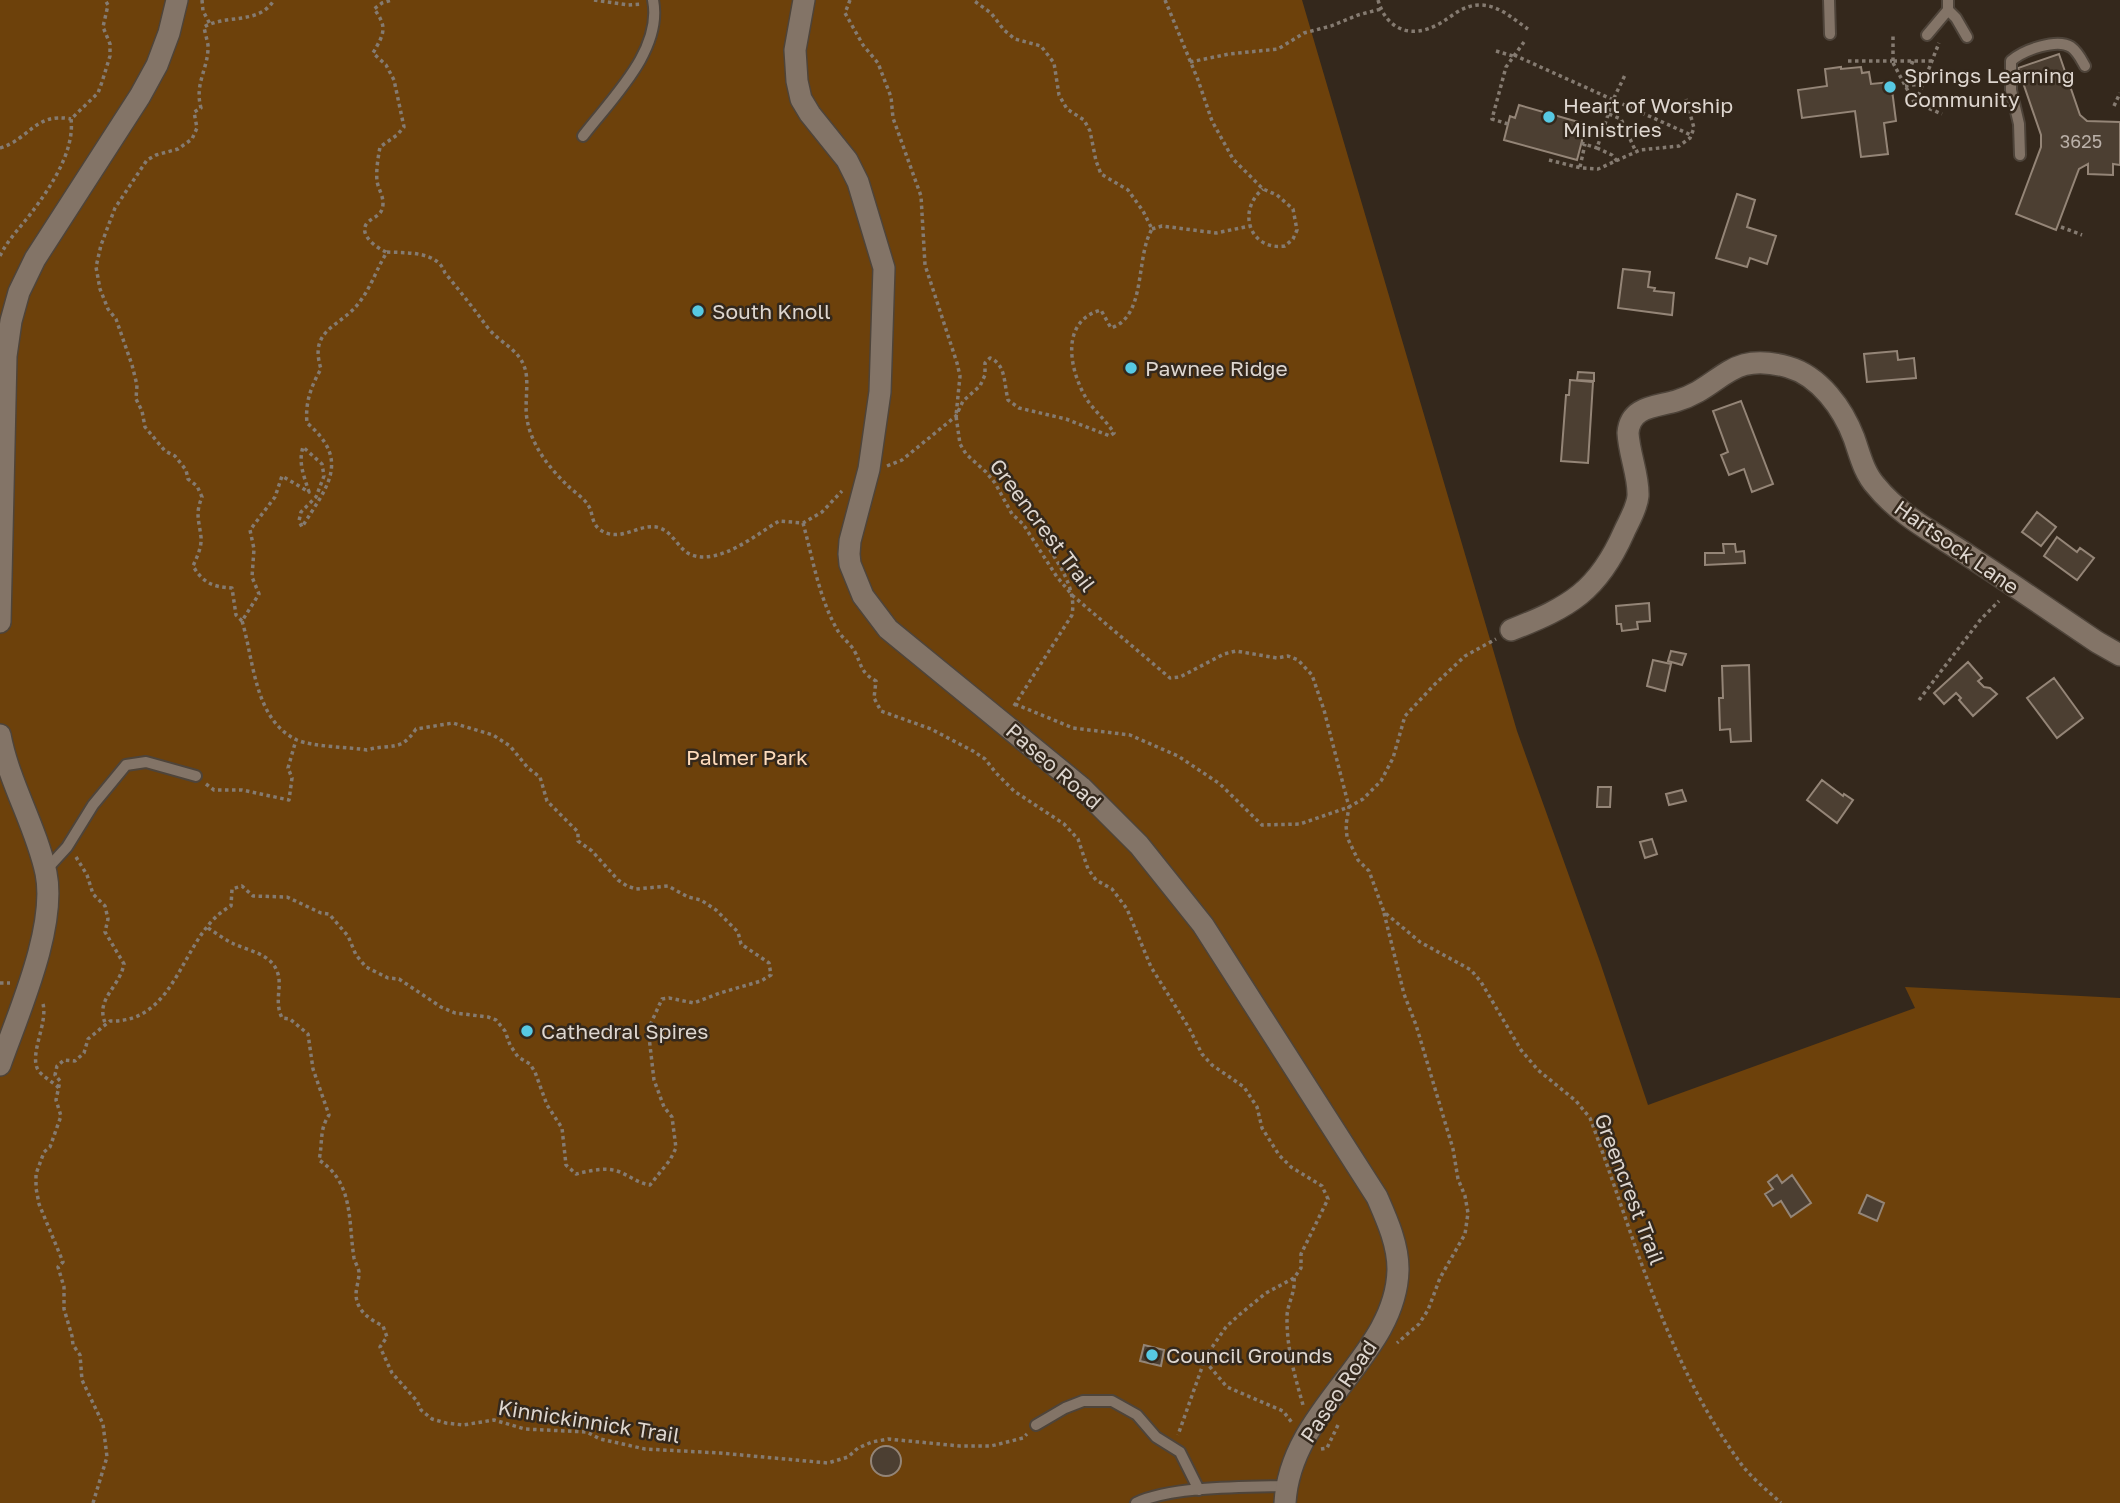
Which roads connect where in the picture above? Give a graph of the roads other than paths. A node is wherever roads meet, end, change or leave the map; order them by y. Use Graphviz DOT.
graph roads {
  1 [pos="177,0"];
  2 [pos="804,0"];
  3 [pos="1829,0"];
  4 [pos="653,1"];
  5 [pos="1948,5"];
  6 [pos="1830,34"];
  7 [pos="1927,35"];
  8 [pos="1967,37"];
  9 [pos="2085,66"];
  10 [pos="583,136"];
  11 [pos="2020,155"];
  12 [pos="0,622"];
  13 [pos="1511,630"];
  14 [pos="2120,655"];
  15 [pos="0,735"];
  16 [pos="196,776"];
  17 [pos="45,871"];
  18 [pos="0,1065"];
  19 [pos="1036,1425"];
  20 [pos="1199,1490"];
  21 [pos="1286,1495"];
  22 [pos="1136,1503"];
  1 -- 12 [label="street"];
  2 -- 21 [label="street, Paseo Road"];
  3 -- 6 [label="lane"];
  4 -- 10 [label="lane"];
  5 -- 7 [label="lane"];
  5 -- 8 [label="lane"];
  9 -- 11 [label="lane"];
  13 -- 14 [label="street, Hartsock Lane"];
  15 -- 17 [label="street"];
  16 -- 17 [label="lane"];
  17 -- 18 [label="street"];
  19 -- 20 [label="lane"];
  20 -- 21 [label="lane"];
  20 -- 22 [label="lane"];
}
